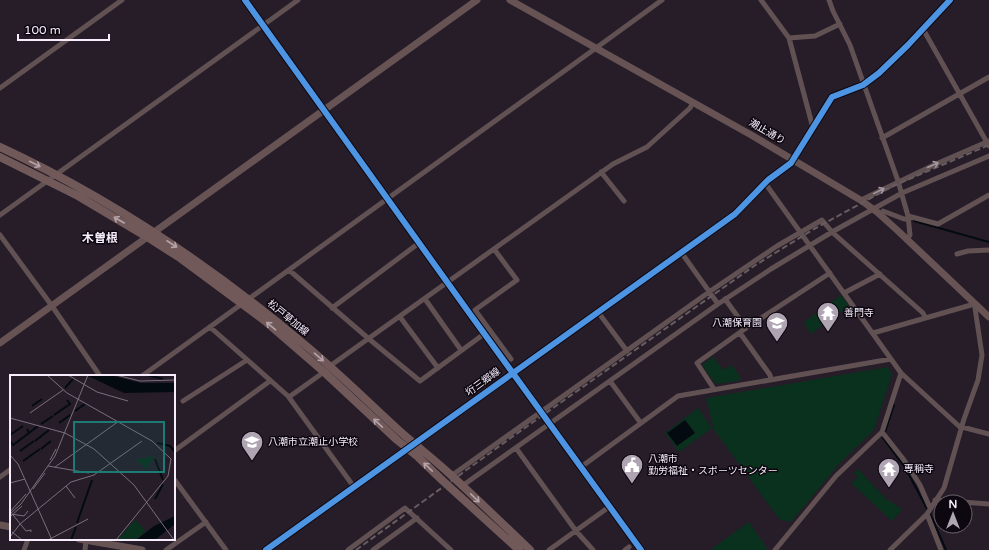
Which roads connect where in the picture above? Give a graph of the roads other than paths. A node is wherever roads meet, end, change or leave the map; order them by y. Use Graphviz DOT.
graph roads {
  1 [pos="122,0"];
  2 [pos="245,0"];
  3 [pos="298,0"];
  4 [pos="477,0"];
  5 [pos="510,0"];
  6 [pos="662,0"];
  7 [pos="761,0"];
  8 [pos="829,0"];
  9 [pos="950,0"];
  10 [pos="840,24"];
  11 [pos="263,25"];
  12 [pos="923,29"];
  13 [pos="789,38"];
  14 [pos="596,48"];
  15 [pos="989,76"];
  16 [pos="863,85"];
  17 [pos="0,88"];
  18 [pos="959,93"];
  19 [pos="693,102"];
  20 [pos="324,110"];
  21 [pos="813,128"];
  22 [pos="882,138"];
  23 [pos="988,143"];
  24 [pos="0,147"];
  25 [pos="989,156"];
  26 [pos="0,157"];
  27 [pos="794,159"];
  28 [pos="601,172"];
  29 [pos="55,175"];
  30 [pos="48,180"];
  31 [pos="898,181"];
  32 [pos="765,183"];
  33 [pos="902,193"];
  34 [pos="989,195"];
  35 [pos="387,199"];
  36 [pos="749,200"];
  37 [pos="860,200"];
  38 [pos="624,201"];
  39 [pos="874,209"];
  40 [pos="883,211"];
  41 [pos="0,215"];
  42 [pos="908,218"];
  43 [pos="832,232"];
  44 [pos="801,233"];
  45 [pos="0,235"];
  46 [pos="150,235"];
  47 [pos="907,239"];
  48 [pos="419,243"];
  49 [pos="808,245"];
  50 [pos="494,249"];
  51 [pos="989,250"];
  52 [pos="681,252"];
  53 [pos="957,254"];
  54 [pos="289,270"];
  55 [pos="830,273"];
  56 [pos="880,274"];
  57 [pos="447,283"];
  58 [pos="710,292"];
  59 [pos="844,293"];
  60 [pos="425,299"];
  61 [pos="725,299"];
  62 [pos="245,301"];
  63 [pos="718,304"];
  64 [pos="975,304"];
  65 [pos="52,306"];
  66 [pos="332,308"];
  67 [pos="476,310"];
  68 [pos="598,312"];
  69 [pos="470,314"];
  70 [pos="988,315"];
  71 [pos="400,317"];
  72 [pos="925,317"];
  73 [pos="210,327"];
  74 [pos="746,328"];
  75 [pos="740,333"];
  76 [pos="873,333"];
  77 [pos="484,334"];
  78 [pos="369,339"];
  79 [pos="0,343"];
  80 [pos="462,350"];
  81 [pos="627,351"];
  82 [pos="511,359"];
  83 [pos="891,359"];
  84 [pos="247,360"];
  85 [pos="438,368"];
  86 [pos="327,369"];
  87 [pos="513,373"];
  88 [pos="901,373"];
  89 [pos="99,375"];
  90 [pos="143,375"];
  91 [pos="771,380"];
  92 [pos="270,381"];
  93 [pos="610,381"];
  94 [pos="714,389"];
  95 [pos="289,397"];
  96 [pos="183,402"];
  97 [pos="540,412"];
  98 [pos="640,422"];
  99 [pos="549,423"];
  100 [pos="961,428"];
  101 [pos="882,432"];
  102 [pos="989,434"];
  103 [pos="414,444"];
  104 [pos="407,448"];
  105 [pos="516,448"];
  106 [pos="175,450"];
  107 [pos="581,467"];
  108 [pos="10,471"];
  109 [pos="451,476"];
  110 [pos="0,477"];
  111 [pos="175,480"];
  112 [pos="462,486"];
  113 [pos="354,487"];
  114 [pos="940,494"];
  115 [pos="933,503"];
  116 [pos="973,503"];
  117 [pos="989,504"];
  118 [pos="609,506"];
  119 [pos="930,508"];
  120 [pos="927,514"];
  121 [pos="417,518"];
  122 [pos="206,522"];
  123 [pos="0,525"];
  124 [pos="10,527"];
  125 [pos="576,531"];
  126 [pos="28,540"];
  127 [pos="84,540"];
  128 [pos="89,540"];
  129 [pos="24,550"];
  130 [pos="85,550"];
  131 [pos="142,550"];
  132 [pos="166,550"];
  133 [pos="226,550"];
  134 [pos="266,550"];
  135 [pos="348,550"];
  136 [pos="373,550"];
  137 [pos="451,550"];
  138 [pos="519,550"];
  139 [pos="530,550"];
  140 [pos="549,550"];
  141 [pos="593,550"];
  142 [pos="641,550"];
  143 [pos="775,550"];
  144 [pos="890,550"];
  145 [pos="941,550"];
  1 -- 17 [label="street"];
  2 -- 11 [label="street"];
  3 -- 11 [label="street"];
  4 -- 20 [label="street"];
  5 -- 14 [label="street, 潮止通り"];
  6 -- 14 [label="street"];
  7 -- 13 [label="street"];
  8 -- 10 [label="street"];
  9 -- 12 [label="street"];
  10 -- 13 [label="street"];
  10 -- 16 [label="street"];
  11 -- 20 [label="street"];
  11 -- 29 [label="street"];
  12 -- 16 [label="street"];
  12 -- 18 [label="street"];
  13 -- 21 [label="street"];
  14 -- 19 [label="street, 潮止通り"];
  14 -- 35 [label="street"];
  15 -- 18 [label="street"];
  16 -- 21 [label="street"];
  16 -- 22 [label="street"];
  18 -- 22 [label="street"];
  18 -- 23 [label="street"];
  19 -- 27 [label="street, 潮止通り"];
  19 -- 28 [label="street"];
  20 -- 35 [label="street"];
  20 -- 46 [label="street"];
  21 -- 27 [label="street"];
  22 -- 31 [label="street"];
  31 -- 23 [label="street, one-way"];
  24 -- 29 [label="main road, 松戸草加線, one-way"];
  25 -- 33 [label="street"];
  26 -- 30 [label="main road, 松戸草加線"];
  27 -- 32 [label="street"];
  27 -- 37 [label="street, 潮止通り"];
  28 -- 38 [label="street"];
  28 -- 50 [label="street"];
  29 -- 30 [label="street"];
  29 -- 46 [label="main road, 松戸草加線"];
  30 -- 41 [label="street"];
  46 -- 30 [label="main road, 松戸草加線, one-way"];
  31 -- 33 [label="street"];
  37 -- 31 [label="street, one-way"];
  32 -- 36 [label="street"];
  32 -- 44 [label="street"];
  33 -- 39 [label="street"];
  33 -- 42 [label="street"];
  34 -- 42 [label="street"];
  35 -- 48 [label="street"];
  35 -- 54 [label="street"];
  36 -- 52 [label="street, 垳三郷線"];
  37 -- 39 [label="street, 潮止通り"];
  39 -- 43 [label="street"];
  39 -- 47 [label="street, 潮止通り"];
  40 -- 42 [label="street"];
  42 -- 47 [label="street"];
  43 -- 44 [label="street"];
  43 -- 49 [label="street"];
  43 -- 56 [label="street"];
  44 -- 49 [label="street"];
  44 -- 58 [label="street"];
  45 -- 65 [label="street"];
  46 -- 62 [label="main road, 松戸草加線"];
  46 -- 65 [label="street"];
  47 -- 64 [label="street, 潮止通り"];
  48 -- 57 [label="street"];
  48 -- 66 [label="street"];
  49 -- 55 [label="street"];
  49 -- 61 [label="street"];
  50 -- 57 [label="street"];
  50 -- 67 [label="street"];
  51 -- 53 [label="street"];
  52 -- 58 [label="street"];
  52 -- 68 [label="street, 垳三郷線"];
  54 -- 62 [label="street"];
  54 -- 66 [label="street"];
  55 -- 59 [label="street"];
  55 -- 74 [label="street"];
  56 -- 59 [label="street"];
  56 -- 72 [label="street"];
  57 -- 60 [label="street"];
  57 -- 69 [label="street"];
  58 -- 63 [label="street"];
  58 -- 81 [label="street"];
  59 -- 76 [label="street"];
  60 -- 71 [label="street"];
  60 -- 80 [label="street"];
  61 -- 63 [label="street"];
  61 -- 74 [label="street"];
  62 -- 73 [label="street"];
  62 -- 86 [label="main road, 松戸草加線"];
  63 -- 93 [label="street"];
  64 -- 70 [label="street, 潮止通り"];
  64 -- 72 [label="street"];
  64 -- 100 [label="street"];
  65 -- 79 [label="street"];
  65 -- 89 [label="street"];
  66 -- 78 [label="street"];
  67 -- 69 [label="street"];
  67 -- 82 [label="street"];
  68 -- 81 [label="street"];
  68 -- 87 [label="street, 垳三郷線"];
  69 -- 77 [label="street"];
  71 -- 78 [label="street"];
  71 -- 85 [label="street"];
  72 -- 76 [label="street"];
  73 -- 84 [label="street"];
  73 -- 90 [label="street"];
  74 -- 75 [label="street"];
  75 -- 91 [label="street"];
  75 -- 94 [label="street"];
  76 -- 83 [label="street"];
  77 -- 80 [label="street"];
  77 -- 87 [label="street"];
  78 -- 85 [label="street"];
  78 -- 86 [label="street"];
  80 -- 85 [label="street"];
  81 -- 97 [label="street"];
  83 -- 88 [label="street"];
  83 -- 91 [label="street"];
  84 -- 92 [label="street"];
  84 -- 96 [label="street"];
  86 -- 95 [label="street"];
  86 -- 103 [label="main road, 松戸草加線"];
  104 -- 86 [label="main road, 松戸草加線, one-way"];
  87 -- 97 [label="street"];
  87 -- 103 [label="street, 垳三郷線"];
  88 -- 100 [label="street"];
  88 -- 101 [label="street"];
  91 -- 94 [label="street"];
  92 -- 95 [label="street"];
  92 -- 106 [label="street"];
  93 -- 98 [label="street"];
  93 -- 99 [label="street"];
  94 -- 98 [label="street"];
  95 -- 113 [label="street"];
  97 -- 99 [label="street"];
  97 -- 109 [label="street"];
  98 -- 107 [label="street"];
  99 -- 105 [label="street"];
  99 -- 107 [label="street"];
  100 -- 102 [label="street"];
  100 -- 114 [label="street"];
  101 -- 119 [label="street"];
  101 -- 143 [label="street"];
  103 -- 104 [label="street, 垳三郷線"];
  103 -- 109 [label="main road, 松戸草加線"];
  104 -- 113 [label="street, 垳三郷線"];
  138 -- 104 [label="main road, 松戸草加線, one-way"];
  105 -- 112 [label="street"];
  105 -- 125 [label="street"];
  107 -- 118 [label="street"];
  108 -- 110 [label="street"];
  109 -- 112 [label="main road, 松戸草加線"];
  111 -- 122 [label="street"];
  112 -- 139 [label="main road, 松戸草加線, one-way"];
  113 -- 134 [label="street, 垳三郷線"];
  115 -- 119 [label="street"];
  116 -- 117 [label="street"];
  118 -- 125 [label="street"];
  118 -- 142 [label="street"];
  119 -- 120 [label="street"];
  120 -- 144 [label="street"];
  120 -- 145 [label="street"];
  121 -- 135 [label="street"];
  121 -- 136 [label="street"];
  121 -- 137 [label="street"];
  122 -- 132 [label="street"];
  122 -- 133 [label="street"];
  123 -- 124 [label="street"];
  125 -- 140 [label="street"];
  125 -- 141 [label="street"];
  126 -- 129 [label="street"];
  127 -- 130 [label="street"];
  128 -- 131 [label="street"];
}
